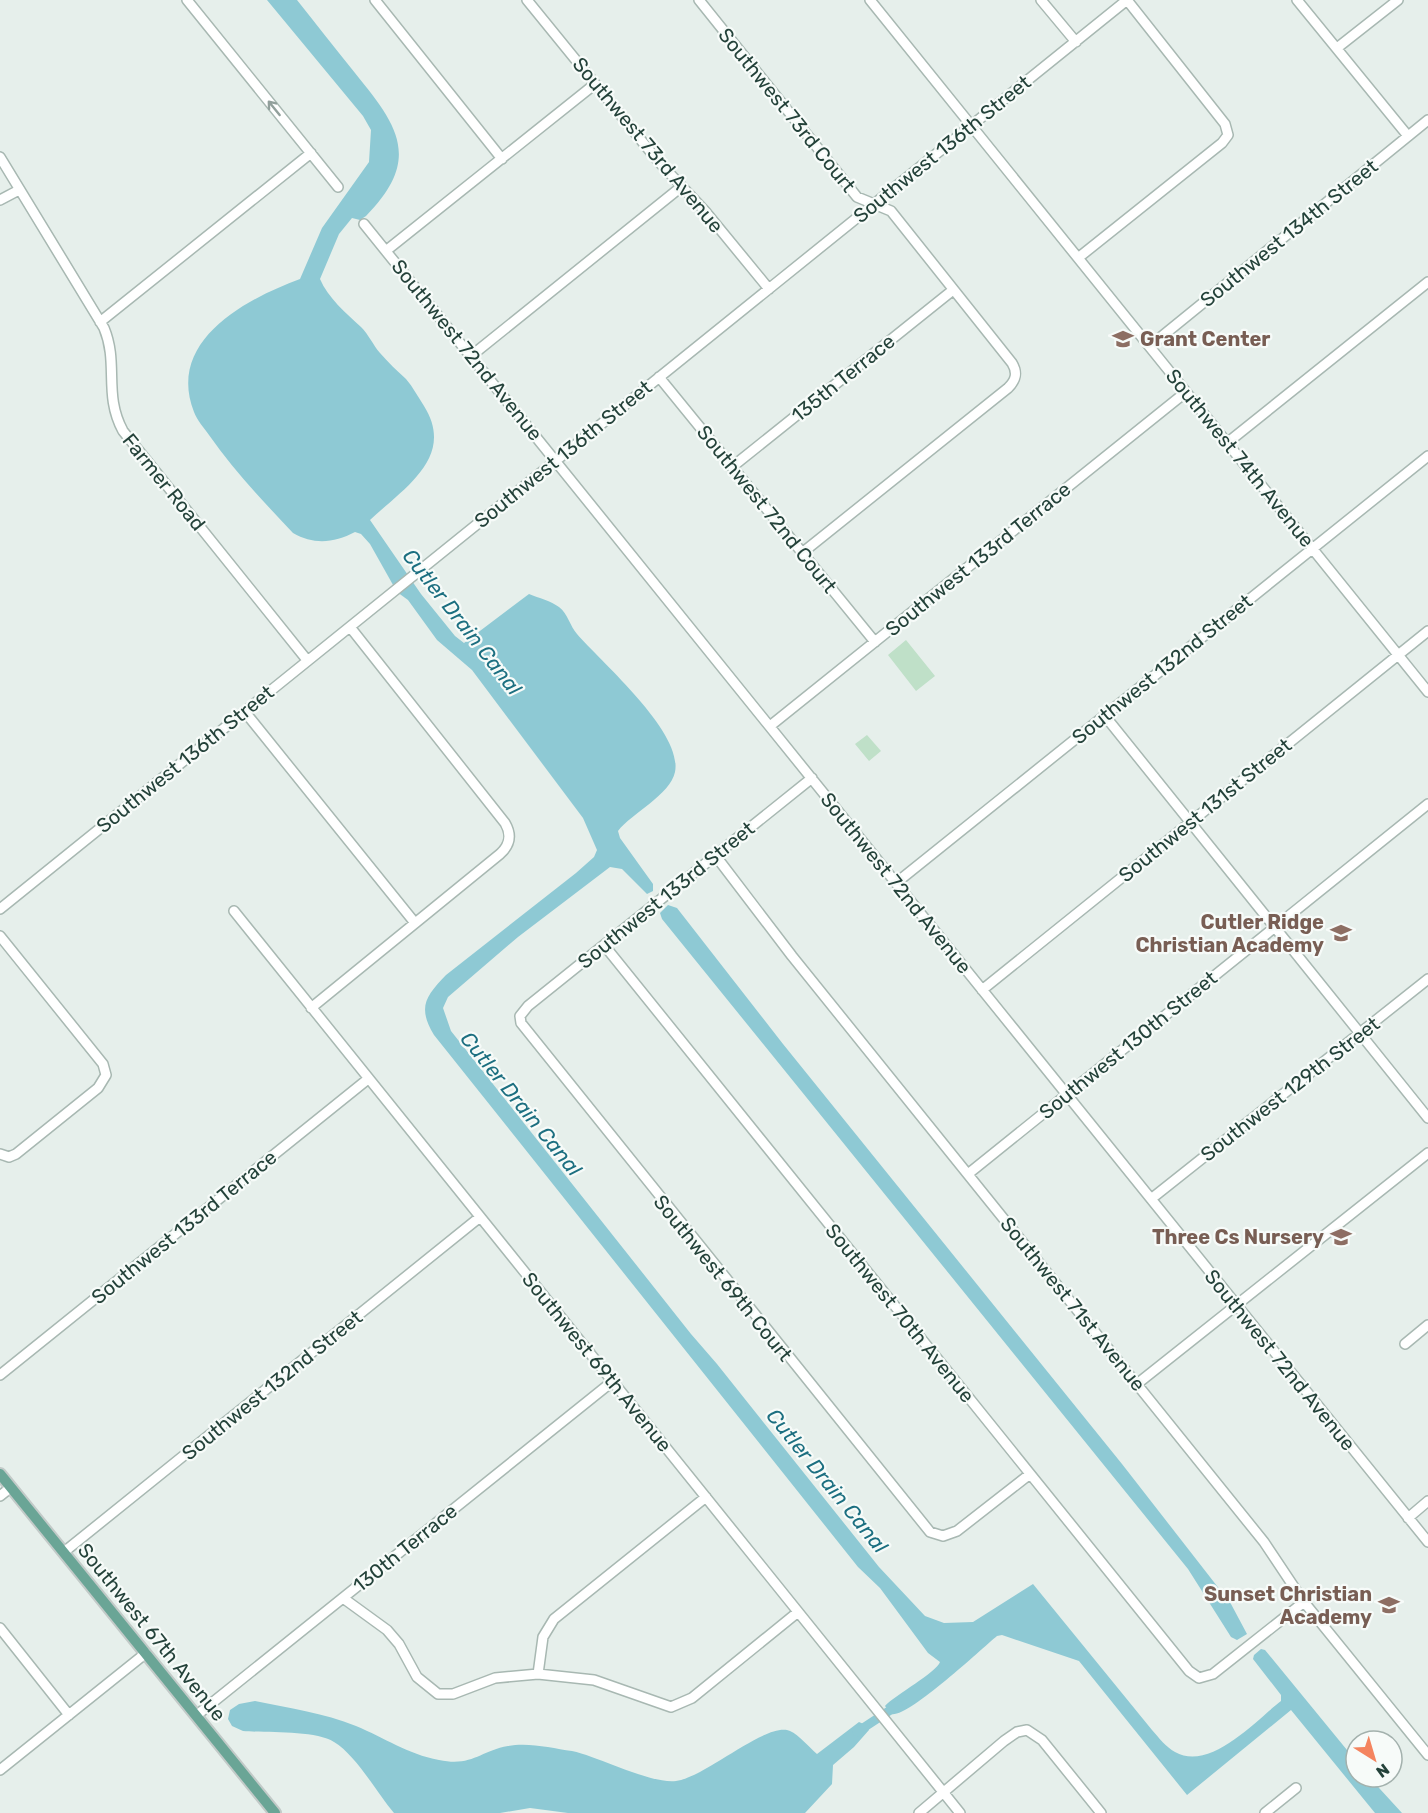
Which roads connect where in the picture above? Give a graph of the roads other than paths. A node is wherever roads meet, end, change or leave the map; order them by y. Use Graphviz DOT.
graph roads {
  1 [pos="187,0"];
  2 [pos="375,0"];
  3 [pos="527,0"];
  4 [pos="699,0"];
  5 [pos="870,0"];
  6 [pos="1041,0"];
  7 [pos="1127,0"];
  8 [pos="1297,0"];
  9 [pos="1398,0"];
  10 [pos="1076,42"];
  11 [pos="1337,48"];
  12 [pos="595,84"];
  13 [pos="1428,120"];
  14 [pos="972,126"];
  15 [pos="1408,136"];
  16 [pos="311,153"];
  17 [pos="0,157"];
  18 [pos="502,159"];
  19 [pos="681,186"];
  20 [pos="338,187"];
  21 [pos="19,190"];
  22 [pos="0,200"];
  23 [pos="875,203"];
  24 [pos="364,224"];
  25 [pos="387,250"];
  26 [pos="1078,258"];
  27 [pos="1428,282"];
  28 [pos="769,289"];
  29 [pos="953,290"];
  30 [pos="100,322"];
  31 [pos="1150,346"];
  32 [pos="471,356"];
  33 [pos="659,377"];
  34 [pos="1186,392"];
  35 [pos="1227,443"];
  36 [pos="1428,456"];
  37 [pos="556,461"];
  38 [pos="732,467"];
  39 [pos="1313,548"];
  40 [pos="802,553"];
  41 [pos="350,627"];
  42 [pos="1428,631"];
  43 [pos="875,642"];
  44 [pos="1398,655"];
  45 [pos="307,660"];
  46 [pos="1428,692"];
  47 [pos="245,712"];
  48 [pos="1105,716"];
  49 [pos="770,726"];
  50 [pos="812,778"];
  51 [pos="1428,804"];
  52 [pos="1190,822"];
  53 [pos="715,855"];
  54 [pos="896,883"];
  55 [pos="0,909"];
  56 [pos="234,911"];
  57 [pos="415,923"];
  58 [pos="1275,927"];
  59 [pos="0,936"];
  60 [pos="604,945"];
  61 [pos="1428,979"];
  62 [pos="982,990"];
  63 [pos="311,1008"];
  64 [pos="521,1013"];
  65 [pos="1359,1032"];
  66 [pos="368,1079"];
  67 [pos="1067,1095"];
  68 [pos="1428,1118"];
  69 [pos="1428,1153"];
  70 [pos="0,1154"];
  71 [pos="968,1174"];
  72 [pos="1151,1199"];
  73 [pos="480,1217"];
  74 [pos="1237,1307"];
  75 [pos="1428,1325"];
  76 [pos="1405,1344"];
  77 [pos="0,1375"];
  78 [pos="613,1382"];
  79 [pos="1137,1384"];
  80 [pos="0,1474"];
  81 [pos="1030,1474"];
  82 [pos="10,1488"];
  83 [pos="0,1496"];
  84 [pos="706,1497"];
  85 [pos="1428,1502"];
  86 [pos="1408,1518"];
  87 [pos="1428,1542"];
  88 [pos="64,1552"];
  89 [pos="344,1598"];
  90 [pos="1304,1602"];
  91 [pos="798,1612"];
  92 [pos="0,1628"];
  93 [pos="146,1653"];
  94 [pos="537,1674"];
  95 [pos="197,1714"];
  96 [pos="69,1715"];
  97 [pos="1428,1755"];
  98 [pos="0,1770"];
  99 [pos="1296,1788"];
  100 [pos="943,1792"];
  101 [pos="275,1813"];
  102 [pos="919,1813"];
  103 [pos="960,1813"];
  104 [pos="1101,1813"];
  105 [pos="1265,1813"];
  16 -- 1 [label="street, one-way"];
  2 -- 18 [label="street"];
  3 -- 12 [label="street, Southwest 73rd Avenue"];
  4 -- 23 [label="street, Southwest 73rd Court"];
  5 -- 14 [label="street, Southwest 74th Avenue"];
  6 -- 10 [label="street"];
  7 -- 10 [label="street, Southwest 136th Street"];
  7 -- 26 [label="street"];
  8 -- 11 [label="street"];
  9 -- 11 [label="street"];
  10 -- 14 [label="street, Southwest 136th Street"];
  11 -- 15 [label="street"];
  12 -- 18 [label="street"];
  12 -- 19 [label="street, Southwest 73rd Avenue"];
  13 -- 15 [label="street, Southwest 134th Street"];
  14 -- 23 [label="street, Southwest 136th Street"];
  14 -- 26 [label="street, Southwest 74th Avenue"];
  15 -- 31 [label="street, Southwest 134th Street"];
  16 -- 20 [label="street"];
  16 -- 30 [label="street"];
  17 -- 21 [label="street, Farmer Road"];
  18 -- 25 [label="street"];
  19 -- 28 [label="street, Southwest 73rd Avenue"];
  19 -- 32 [label="street"];
  21 -- 22 [label="street"];
  21 -- 30 [label="street, Farmer Road"];
  23 -- 28 [label="street, Southwest 136th Street"];
  23 -- 29 [label="street, Southwest 73rd Court"];
  24 -- 25 [label="street, Southwest 72nd Avenue"];
  25 -- 32 [label="street, Southwest 72nd Avenue"];
  26 -- 31 [label="street, Southwest 74th Avenue"];
  27 -- 35 [label="street"];
  28 -- 33 [label="street, Southwest 136th Street"];
  29 -- 38 [label="street, 135th Terrace"];
  29 -- 40 [label="street, Southwest 73rd Court"];
  30 -- 45 [label="street, Farmer Road"];
  31 -- 34 [label="street, Southwest 74th Avenue"];
  32 -- 37 [label="street, Southwest 72nd Avenue"];
  33 -- 37 [label="street, Southwest 136th Street"];
  33 -- 38 [label="street, Southwest 72nd Court"];
  34 -- 35 [label="street, Southwest 74th Avenue"];
  34 -- 43 [label="street, Southwest 133rd Terrace"];
  35 -- 39 [label="street, Southwest 74th Avenue"];
  36 -- 39 [label="street, Southwest 132nd Street"];
  37 -- 41 [label="street, Southwest 136th Street"];
  37 -- 49 [label="street, Southwest 72nd Avenue"];
  38 -- 40 [label="street, Southwest 72nd Court"];
  39 -- 44 [label="street, Southwest 74th Avenue"];
  39 -- 48 [label="street, Southwest 132nd Street"];
  40 -- 43 [label="street, Southwest 72nd Court"];
  41 -- 45 [label="street, Southwest 136th Street"];
  41 -- 57 [label="street"];
  42 -- 44 [label="street, Southwest 131st Street"];
  43 -- 49 [label="street, Southwest 133rd Terrace"];
  44 -- 46 [label="street, Southwest 74th Avenue"];
  44 -- 52 [label="street, Southwest 131st Street"];
  45 -- 47 [label="street, Southwest 136th Street"];
  47 -- 55 [label="street, Southwest 136th Street"];
  47 -- 57 [label="street"];
  48 -- 52 [label="street"];
  48 -- 54 [label="street, Southwest 132nd Street"];
  49 -- 50 [label="street, Southwest 72nd Avenue"];
  50 -- 53 [label="street, Southwest 133rd Street"];
  50 -- 54 [label="street, Southwest 72nd Avenue"];
  51 -- 58 [label="street, Southwest 130th Street"];
  52 -- 58 [label="street"];
  52 -- 62 [label="street, Southwest 131st Street"];
  53 -- 60 [label="street, Southwest 133rd Street"];
  53 -- 71 [label="street, Southwest 71st Avenue"];
  54 -- 62 [label="street, Southwest 72nd Avenue"];
  56 -- 63 [label="street, Southwest 69th Avenue"];
  57 -- 63 [label="street"];
  58 -- 65 [label="street"];
  58 -- 67 [label="street, Southwest 130th Street"];
  59 -- 70 [label="street"];
  60 -- 64 [label="street, Southwest 133rd Street"];
  60 -- 81 [label="street, Southwest 70th Avenue"];
  61 -- 65 [label="street, Southwest 129th Street"];
  62 -- 67 [label="street, Southwest 72nd Avenue"];
  63 -- 66 [label="street, Southwest 69th Avenue"];
  64 -- 81 [label="street, Southwest 69th Court"];
  65 -- 68 [label="street"];
  65 -- 72 [label="street, Southwest 129th Street"];
  66 -- 73 [label="street, Southwest 69th Avenue"];
  66 -- 77 [label="street, Southwest 133rd Terrace"];
  67 -- 71 [label="street, Southwest 130th Street"];
  67 -- 72 [label="street, Southwest 72nd Avenue"];
  69 -- 74 [label="street"];
  71 -- 79 [label="street, Southwest 71st Avenue"];
  72 -- 74 [label="street, Southwest 72nd Avenue"];
  73 -- 78 [label="street, Southwest 69th Avenue"];
  73 -- 88 [label="street, Southwest 132nd Street"];
  74 -- 79 [label="street"];
  74 -- 86 [label="street, Southwest 72nd Avenue"];
  75 -- 76 [label="street"];
  78 -- 84 [label="street, Southwest 69th Avenue"];
  78 -- 89 [label="street, 130th Terrace"];
  79 -- 90 [label="street, Southwest 71st Avenue"];
  80 -- 82 [label="main road, Southwest 67th Avenue"];
  81 -- 90 [label="street, Southwest 70th Avenue"];
  82 -- 83 [label="street"];
  82 -- 88 [label="main road, Southwest 67th Avenue"];
  84 -- 91 [label="street, Southwest 69th Avenue"];
  84 -- 94 [label="street"];
  85 -- 86 [label="street"];
  86 -- 87 [label="street, Southwest 72nd Avenue"];
  88 -- 93 [label="main road, Southwest 67th Avenue"];
  89 -- 94 [label="street"];
  89 -- 95 [label="street, 130th Terrace"];
  90 -- 97 [label="street, Southwest 71st Avenue"];
  91 -- 94 [label="street"];
  91 -- 100 [label="street, Southwest 69th Avenue"];
  92 -- 96 [label="street"];
  93 -- 95 [label="main road, Southwest 67th Avenue"];
  93 -- 96 [label="street"];
  95 -- 101 [label="main road, Southwest 67th Avenue"];
  96 -- 98 [label="street"];
  99 -- 105 [label="street"];
  100 -- 102 [label="street"];
  100 -- 103 [label="street, Southwest 69th Avenue"];
  100 -- 104 [label="street"];
}
